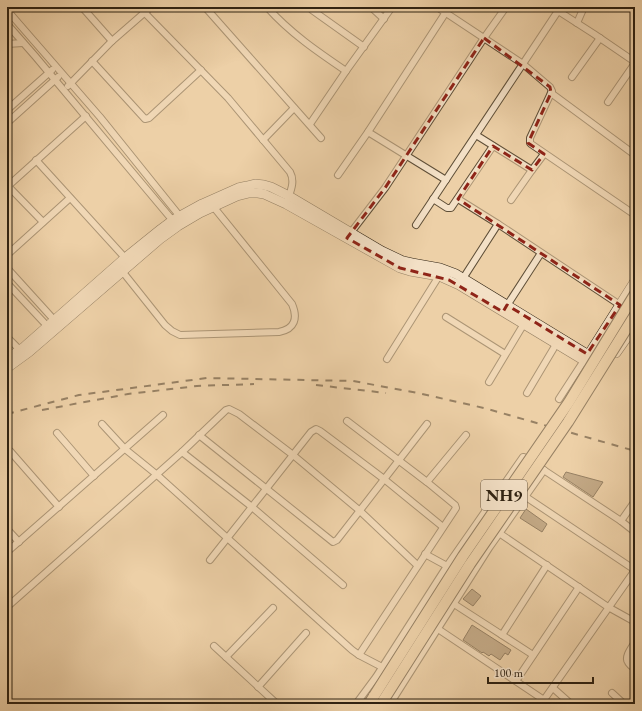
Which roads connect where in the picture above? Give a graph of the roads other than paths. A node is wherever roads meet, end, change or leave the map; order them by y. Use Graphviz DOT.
graph roads {
  1 [pos="82,7"];
  2 [pos="140,7"];
  3 [pos="151,7"];
  4 [pos="206,7"];
  5 [pos="267,7"];
  6 [pos="371,7"];
  7 [pos="392,7"];
  8 [pos="437,7"];
  9 [pos="506,7"];
  10 [pos="584,7"];
  11 [pos="555,9"];
  12 [pos="7,10"];
  13 [pos="312,10"];
  14 [pos="446,12"];
  15 [pos="144,13"];
  16 [pos="384,19"];
  17 [pos="577,23"];
  18 [pos="7,24"];
  19 [pos="484,38"];
  20 [pos="600,38"];
  21 [pos="112,41"];
  22 [pos="23,43"];
  23 [pos="7,44"];
  24 [pos="364,47"];
  25 [pos="92,61"];
  26 [pos="635,63"];
  27 [pos="523,64"];
  28 [pos="56,66"];
  29 [pos="201,70"];
  30 [pos="346,71"];
  31 [pos="49,72"];
  32 [pos="62,74"];
  33 [pos="572,76"];
  34 [pos="55,80"];
  35 [pos="70,83"];
  36 [pos="64,90"];
  37 [pos="551,93"];
  38 [pos="608,102"];
  39 [pos="294,108"];
  40 [pos="7,110"];
  41 [pos="86,116"];
  42 [pos="7,123"];
  43 [pos="310,124"];
  44 [pos="368,132"];
  45 [pos="476,135"];
  46 [pos="321,138"];
  47 [pos="264,140"];
  48 [pos="493,146"];
  49 [pos="544,154"];
  50 [pos="635,155"];
  51 [pos="407,156"];
  52 [pos="36,160"];
  53 [pos="532,170"];
  54 [pos="338,175"];
  55 [pos="446,180"];
  56 [pos="7,185"];
  57 [pos="70,198"];
  58 [pos="433,199"];
  59 [pos="458,199"];
  60 [pos="288,200"];
  61 [pos="511,200"];
  62 [pos="211,204"];
  63 [pos="635,215"];
  64 [pos="179,221"];
  65 [pos="43,222"];
  66 [pos="498,224"];
  67 [pos="416,225"];
  68 [pos="349,235"];
  69 [pos="541,253"];
  70 [pos="7,255"];
  71 [pos="128,261"];
  72 [pos="7,268"];
  73 [pos="122,271"];
  74 [pos="439,276"];
  75 [pos="635,281"];
  76 [pos="461,282"];
  77 [pos="7,283"];
  78 [pos="635,294"];
  79 [pos="620,305"];
  80 [pos="505,309"];
  81 [pos="635,315"];
  82 [pos="446,316"];
  83 [pos="525,321"];
  84 [pos="57,323"];
  85 [pos="50,329"];
  86 [pos="634,330"];
  87 [pos="7,337"];
  88 [pos="558,341"];
  89 [pos="20,350"];
  90 [pos="506,354"];
  91 [pos="7,358"];
  92 [pos="586,358"];
  93 [pos="387,359"];
  94 [pos="7,368"];
  95 [pos="488,382"];
  96 [pos="527,393"];
  97 [pos="559,399"];
  98 [pos="162,415"];
  99 [pos="347,421"];
  100 [pos="102,424"];
  101 [pos="427,424"];
  102 [pos="57,433"];
  103 [pos="466,434"];
  104 [pos="199,435"];
  105 [pos="125,449"];
  106 [pos="10,451"];
  107 [pos="182,452"];
  108 [pos="293,455"];
  109 [pos="398,460"];
  110 [pos="544,470"];
  111 [pos="156,474"];
  112 [pos="94,476"];
  113 [pos="384,479"];
  114 [pos="427,482"];
  115 [pos="266,489"];
  116 [pos="526,497"];
  117 [pos="635,501"];
  118 [pos="59,507"];
  119 [pos="252,507"];
  120 [pos="359,510"];
  121 [pos="621,522"];
  122 [pos="443,527"];
  123 [pos="7,529"];
  124 [pos="635,532"];
  125 [pos="500,533"];
  126 [pos="227,538"];
  127 [pos="19,542"];
  128 [pos="7,552"];
  129 [pos="425,554"];
  130 [pos="210,560"];
  131 [pos="417,565"];
  132 [pos="547,565"];
  133 [pos="447,566"];
  134 [pos="635,570"];
  135 [pos="343,585"];
  136 [pos="579,587"];
  137 [pos="454,604"];
  138 [pos="608,607"];
  139 [pos="7,608"];
  140 [pos="273,608"];
  141 [pos="635,622"];
  142 [pos="438,629"];
  143 [pos="306,633"];
  144 [pos="502,635"];
  145 [pos="635,642"];
  146 [pos="214,646"];
  147 [pos="359,655"];
  148 [pos="533,655"];
  149 [pos="226,657"];
  150 [pos="382,667"];
  151 [pos="635,669"];
  152 [pos="516,681"];
  153 [pos="258,687"];
  154 [pos="553,688"];
  155 [pos="612,693"];
  156 [pos="376,702"];
  157 [pos="543,702"];
  158 [pos="277,704"];
  159 [pos="356,704"];
  160 [pos="390,704"];
  161 [pos="571,704"];
  162 [pos="624,704"];
  1 -- 21 [label="street"];
  2 -- 15 [label="street"];
  3 -- 15 [label="street"];
  4 -- 39 [label="street"];
  5 -- 30 [label="street"];
  6 -- 16 [label="street"];
  7 -- 16 [label="street"];
  8 -- 14 [label="street"];
  9 -- 19 [label="street"];
  10 -- 17 [label="street"];
  11 -- 17 [label="street"];
  11 -- 27 [label="street"];
  12 -- 28 [label="street"];
  13 -- 24 [label="street"];
  14 -- 19 [label="street"];
  14 -- 44 [label="street"];
  15 -- 21 [label="street"];
  15 -- 29 [label="street"];
  16 -- 24 [label="street"];
  17 -- 20 [label="street"];
  18 -- 22 [label="street"];
  19 -- 27 [label="street"];
  19 -- 51 [label="street"];
  20 -- 26 [label="street"];
  20 -- 33 [label="street"];
  21 -- 25 [label="street"];
  22 -- 23 [label="street"];
  22 -- 31 [label="street"];
  24 -- 30 [label="street"];
  25 -- 29 [label="street"];
  25 -- 35 [label="street"];
  26 -- 38 [label="street"];
  27 -- 37 [label="street"];
  27 -- 45 [label="street"];
  28 -- 31 [label="street"];
  28 -- 32 [label="street"];
  29 -- 47 [label="street"];
  30 -- 43 [label="street"];
  31 -- 34 [label="street"];
  31 -- 40 [label="street"];
  32 -- 34 [label="street"];
  32 -- 35 [label="street"];
  34 -- 36 [label="street"];
  34 -- 42 [label="street"];
  35 -- 36 [label="street"];
  35 -- 64 [label="street"];
  36 -- 41 [label="street"];
  37 -- 49 [label="street"];
  37 -- 50 [label="street"];
  39 -- 43 [label="street"];
  39 -- 47 [label="street"];
  41 -- 52 [label="street"];
  41 -- 64 [label="street"];
  43 -- 46 [label="street"];
  44 -- 51 [label="street"];
  44 -- 54 [label="street"];
  45 -- 48 [label="street"];
  45 -- 55 [label="street"];
  47 -- 60 [label="street"];
  48 -- 53 [label="street"];
  48 -- 59 [label="street"];
  49 -- 53 [label="street"];
  49 -- 63 [label="street"];
  51 -- 55 [label="street"];
  51 -- 68 [label="street"];
  52 -- 56 [label="street"];
  52 -- 57 [label="street"];
  53 -- 61 [label="street"];
  55 -- 58 [label="street"];
  56 -- 65 [label="street"];
  57 -- 65 [label="street"];
  57 -- 71 [label="street"];
  58 -- 59 [label="street"];
  58 -- 67 [label="street"];
  59 -- 66 [label="street"];
  60 -- 62 [label="street"];
  60 -- 68 [label="street"];
  62 -- 64 [label="street"];
  62 -- 73 [label="street"];
  64 -- 71 [label="street"];
  65 -- 70 [label="street"];
  66 -- 69 [label="street"];
  66 -- 76 [label="street"];
  68 -- 74 [label="street"];
  68 -- 76 [label="street"];
  69 -- 79 [label="street"];
  69 -- 80 [label="street"];
  71 -- 73 [label="street"];
  71 -- 84 [label="street"];
  72 -- 84 [label="street"];
  73 -- 84 [label="street"];
  74 -- 76 [label="street"];
  74 -- 93 [label="street"];
  75 -- 79 [label="street"];
  76 -- 80 [label="street"];
  77 -- 85 [label="street"];
  78 -- 156 [label="main road, NH9, bridge"];
  79 -- 92 [label="street"];
  80 -- 83 [label="street"];
  81 -- 156 [label="main road, NH9, bridge"];
  82 -- 90 [label="street"];
  83 -- 88 [label="street"];
  83 -- 90 [label="street"];
  84 -- 85 [label="street"];
  85 -- 89 [label="street"];
  85 -- 94 [label="street"];
  86 -- 92 [label="street"];
  87 -- 89 [label="street"];
  88 -- 92 [label="street"];
  88 -- 96 [label="street"];
  89 -- 91 [label="street"];
  90 -- 95 [label="street"];
  92 -- 97 [label="street"];
  98 -- 105 [label="street"];
  99 -- 109 [label="street"];
  100 -- 105 [label="street"];
  101 -- 109 [label="street"];
  102 -- 112 [label="street"];
  103 -- 114 [label="street"];
  104 -- 107 [label="street"];
  104 -- 108 [label="street"];
  104 -- 115 [label="street"];
  105 -- 111 [label="street"];
  105 -- 112 [label="street"];
  106 -- 118 [label="street"];
  107 -- 111 [label="street"];
  107 -- 119 [label="street"];
  108 -- 113 [label="street"];
  108 -- 115 [label="street"];
  108 -- 120 [label="street"];
  109 -- 113 [label="street"];
  109 -- 114 [label="street"];
  110 -- 116 [label="street"];
  110 -- 121 [label="street"];
  110 -- 133 [label="street"];
  111 -- 126 [label="street"];
  111 -- 139 [label="street"];
  112 -- 118 [label="street"];
  113 -- 120 [label="street"];
  113 -- 122 [label="street"];
  114 -- 122 [label="street"];
  115 -- 119 [label="street"];
  115 -- 120 [label="street"];
  116 -- 125 [label="street"];
  116 -- 134 [label="street"];
  117 -- 121 [label="street"];
  118 -- 127 [label="street"];
  119 -- 126 [label="street"];
  119 -- 135 [label="street"];
  120 -- 131 [label="street"];
  121 -- 124 [label="street"];
  122 -- 129 [label="street"];
  123 -- 127 [label="street"];
  125 -- 132 [label="street"];
  125 -- 137 [label="street"];
  126 -- 130 [label="street"];
  126 -- 147 [label="street"];
  127 -- 128 [label="street"];
  129 -- 131 [label="street"];
  129 -- 133 [label="street"];
  131 -- 147 [label="street"];
  132 -- 136 [label="street"];
  132 -- 144 [label="street"];
  133 -- 150 [label="street"];
  134 -- 138 [label="street"];
  136 -- 138 [label="street"];
  136 -- 148 [label="street"];
  137 -- 142 [label="street"];
  137 -- 144 [label="street"];
  138 -- 141 [label="street"];
  138 -- 154 [label="street"];
  140 -- 149 [label="street"];
  142 -- 152 [label="street"];
  142 -- 160 [label="street"];
  143 -- 153 [label="street"];
  144 -- 148 [label="street"];
  145 -- 151 [label="street"];
  146 -- 149 [label="street"];
  147 -- 150 [label="street"];
  148 -- 152 [label="street"];
  149 -- 153 [label="street"];
  150 -- 159 [label="street"];
  152 -- 157 [label="street"];
  153 -- 158 [label="street"];
  154 -- 157 [label="street"];
  154 -- 161 [label="street"];
  155 -- 162 [label="street"];
}
